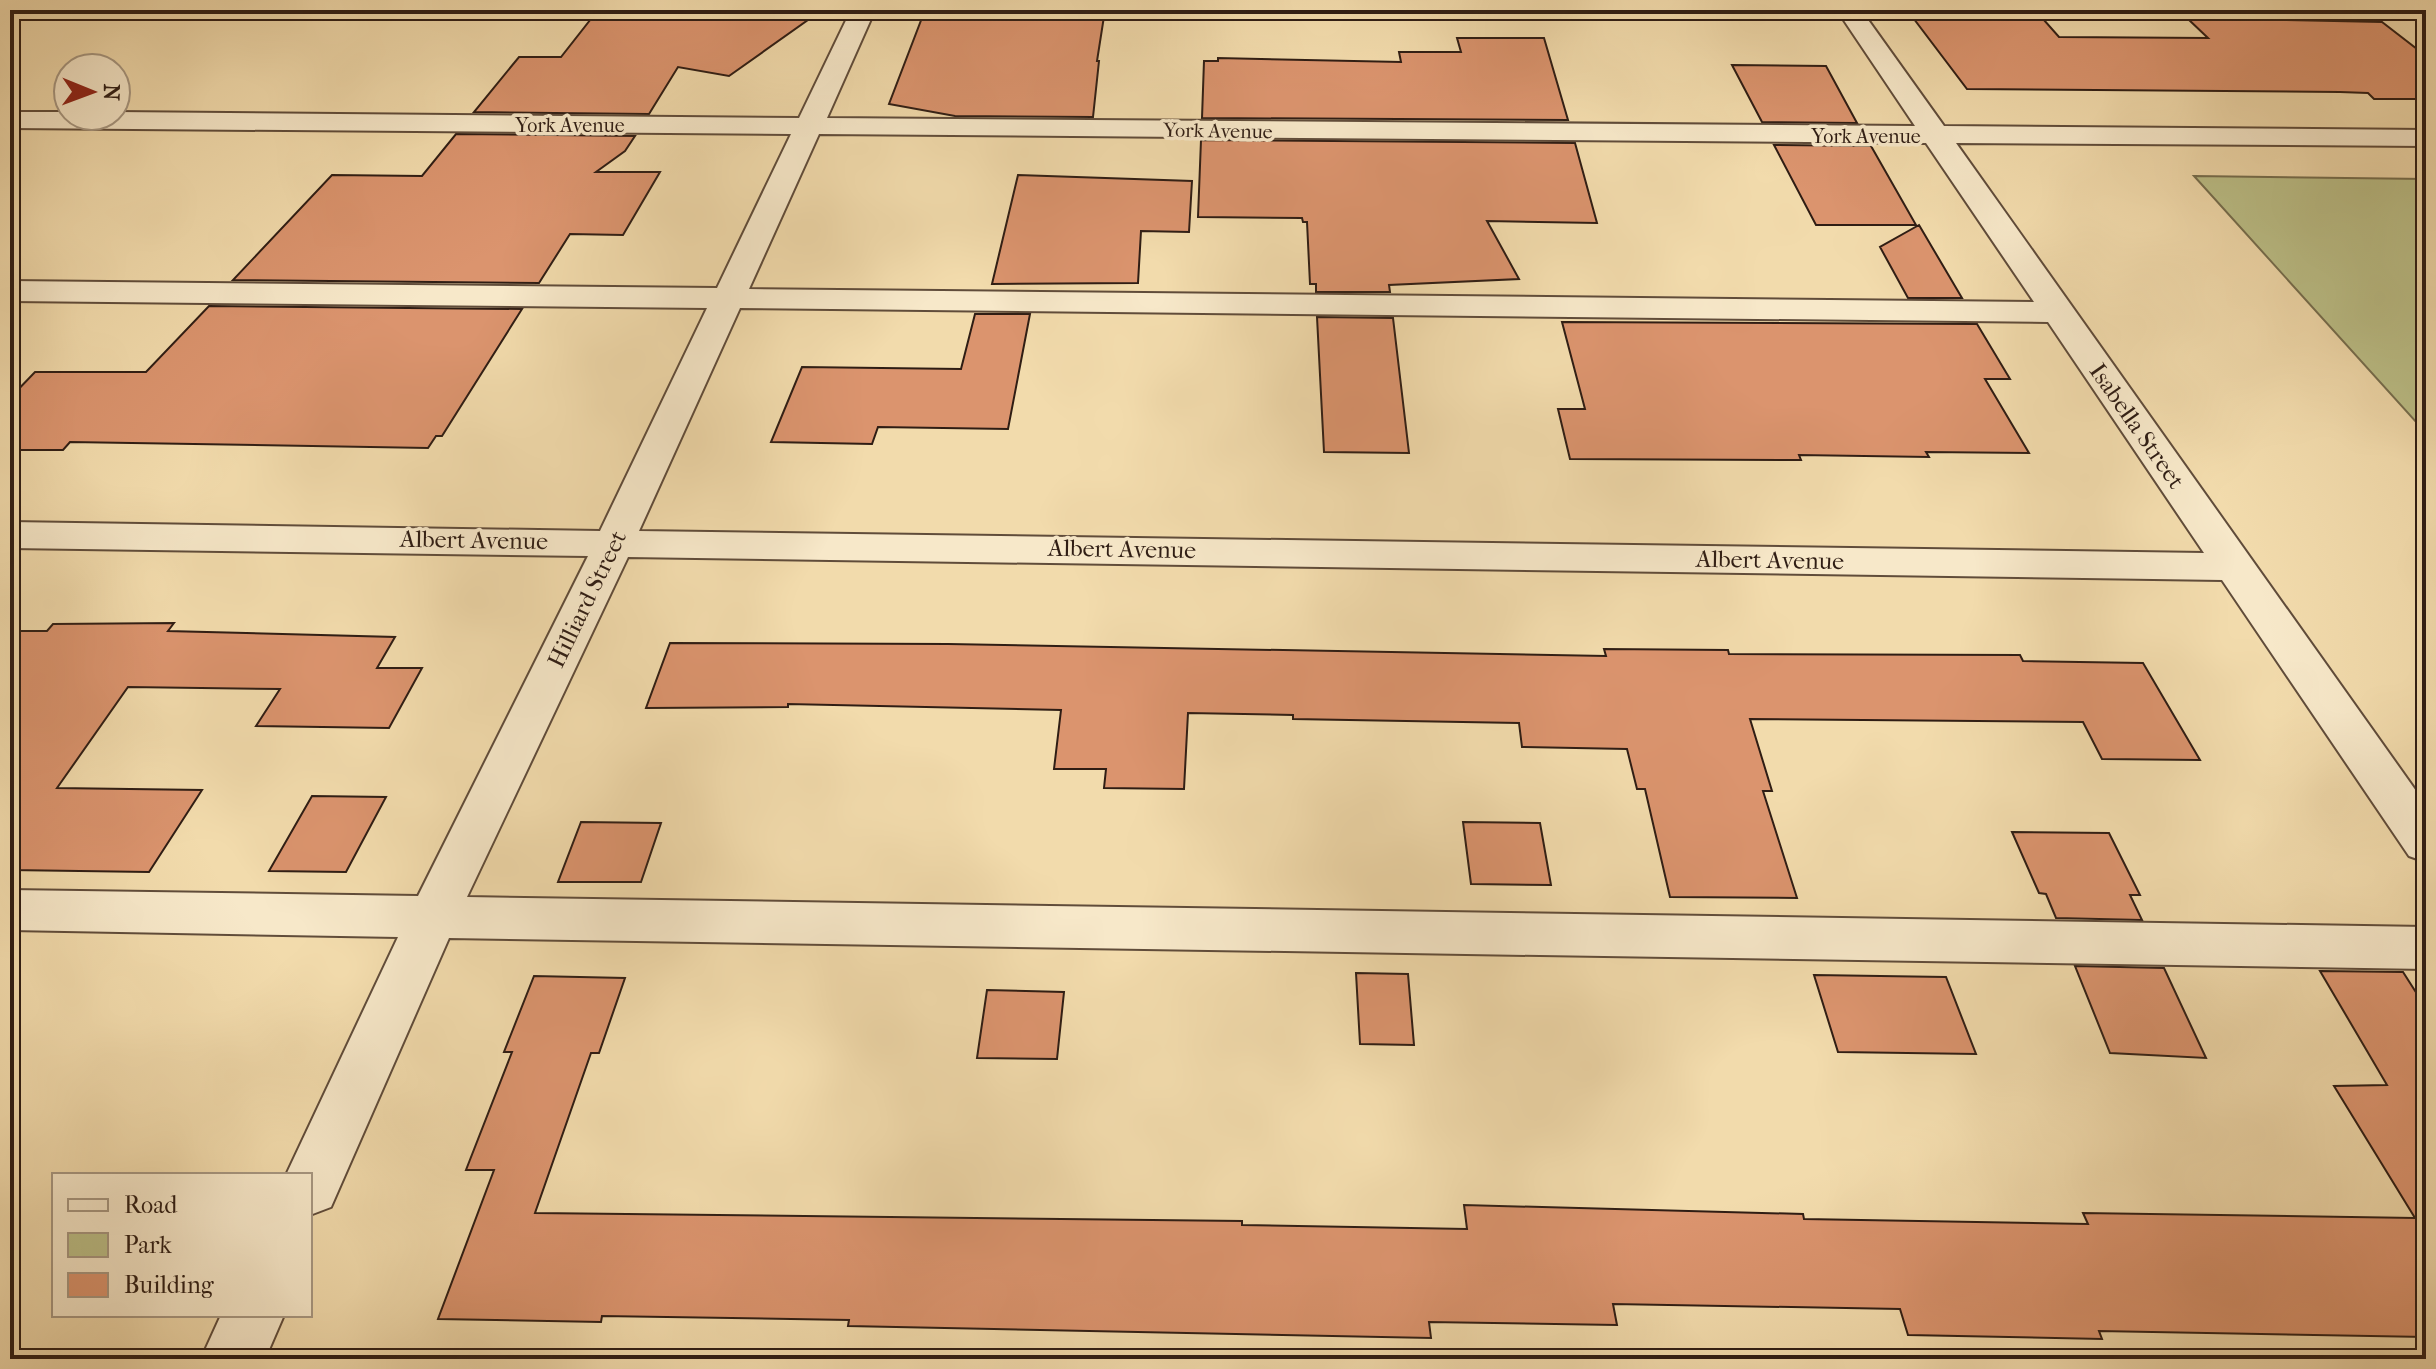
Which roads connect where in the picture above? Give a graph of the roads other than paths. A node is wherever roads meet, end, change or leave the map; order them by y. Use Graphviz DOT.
graph roads {
  1 [pos="863,10"];
  2 [pos="1849,10"];
  3 [pos="2191,10"];
  4 [pos="2425,11"];
  5 [pos="10,120"];
  6 [pos="810,127"];
  7 [pos="1937,137"];
  8 [pos="2426,138"];
  9 [pos="10,291"];
  10 [pos="727,298"];
  11 [pos="2058,312"];
  12 [pos="10,535"];
  13 [pos="615,541"];
  14 [pos="2235,567"];
  15 [pos="2426,843"];
  16 [pos="10,910"];
  17 [pos="433,916"];
  18 [pos="2426,948"];
  19 [pos="312,1184"];
  20 [pos="252,1317"];
  21 [pos="233,1359"];
  1 -- 6 [label="street, Hilliard Street"];
  2 -- 7 [label="street, Isabella Street"];
  3 -- 4 [label="street"];
  5 -- 6 [label="street, York Avenue"];
  6 -- 7 [label="street, York Avenue"];
  6 -- 10 [label="street, Hilliard Street"];
  7 -- 8 [label="street, York Avenue"];
  7 -- 11 [label="street, Isabella Street"];
  9 -- 10 [label="street"];
  10 -- 11 [label="street"];
  10 -- 13 [label="street, Hilliard Street"];
  11 -- 14 [label="street, Isabella Street"];
  12 -- 13 [label="street, Albert Avenue"];
  13 -- 14 [label="street, Albert Avenue"];
  13 -- 17 [label="street, Hilliard Street"];
  14 -- 15 [label="street, Isabella Street"];
  16 -- 17 [label="street"];
  17 -- 18 [label="street"];
  17 -- 19 [label="street, Hilliard Street"];
  20 -- 21 [label="street"];
}
